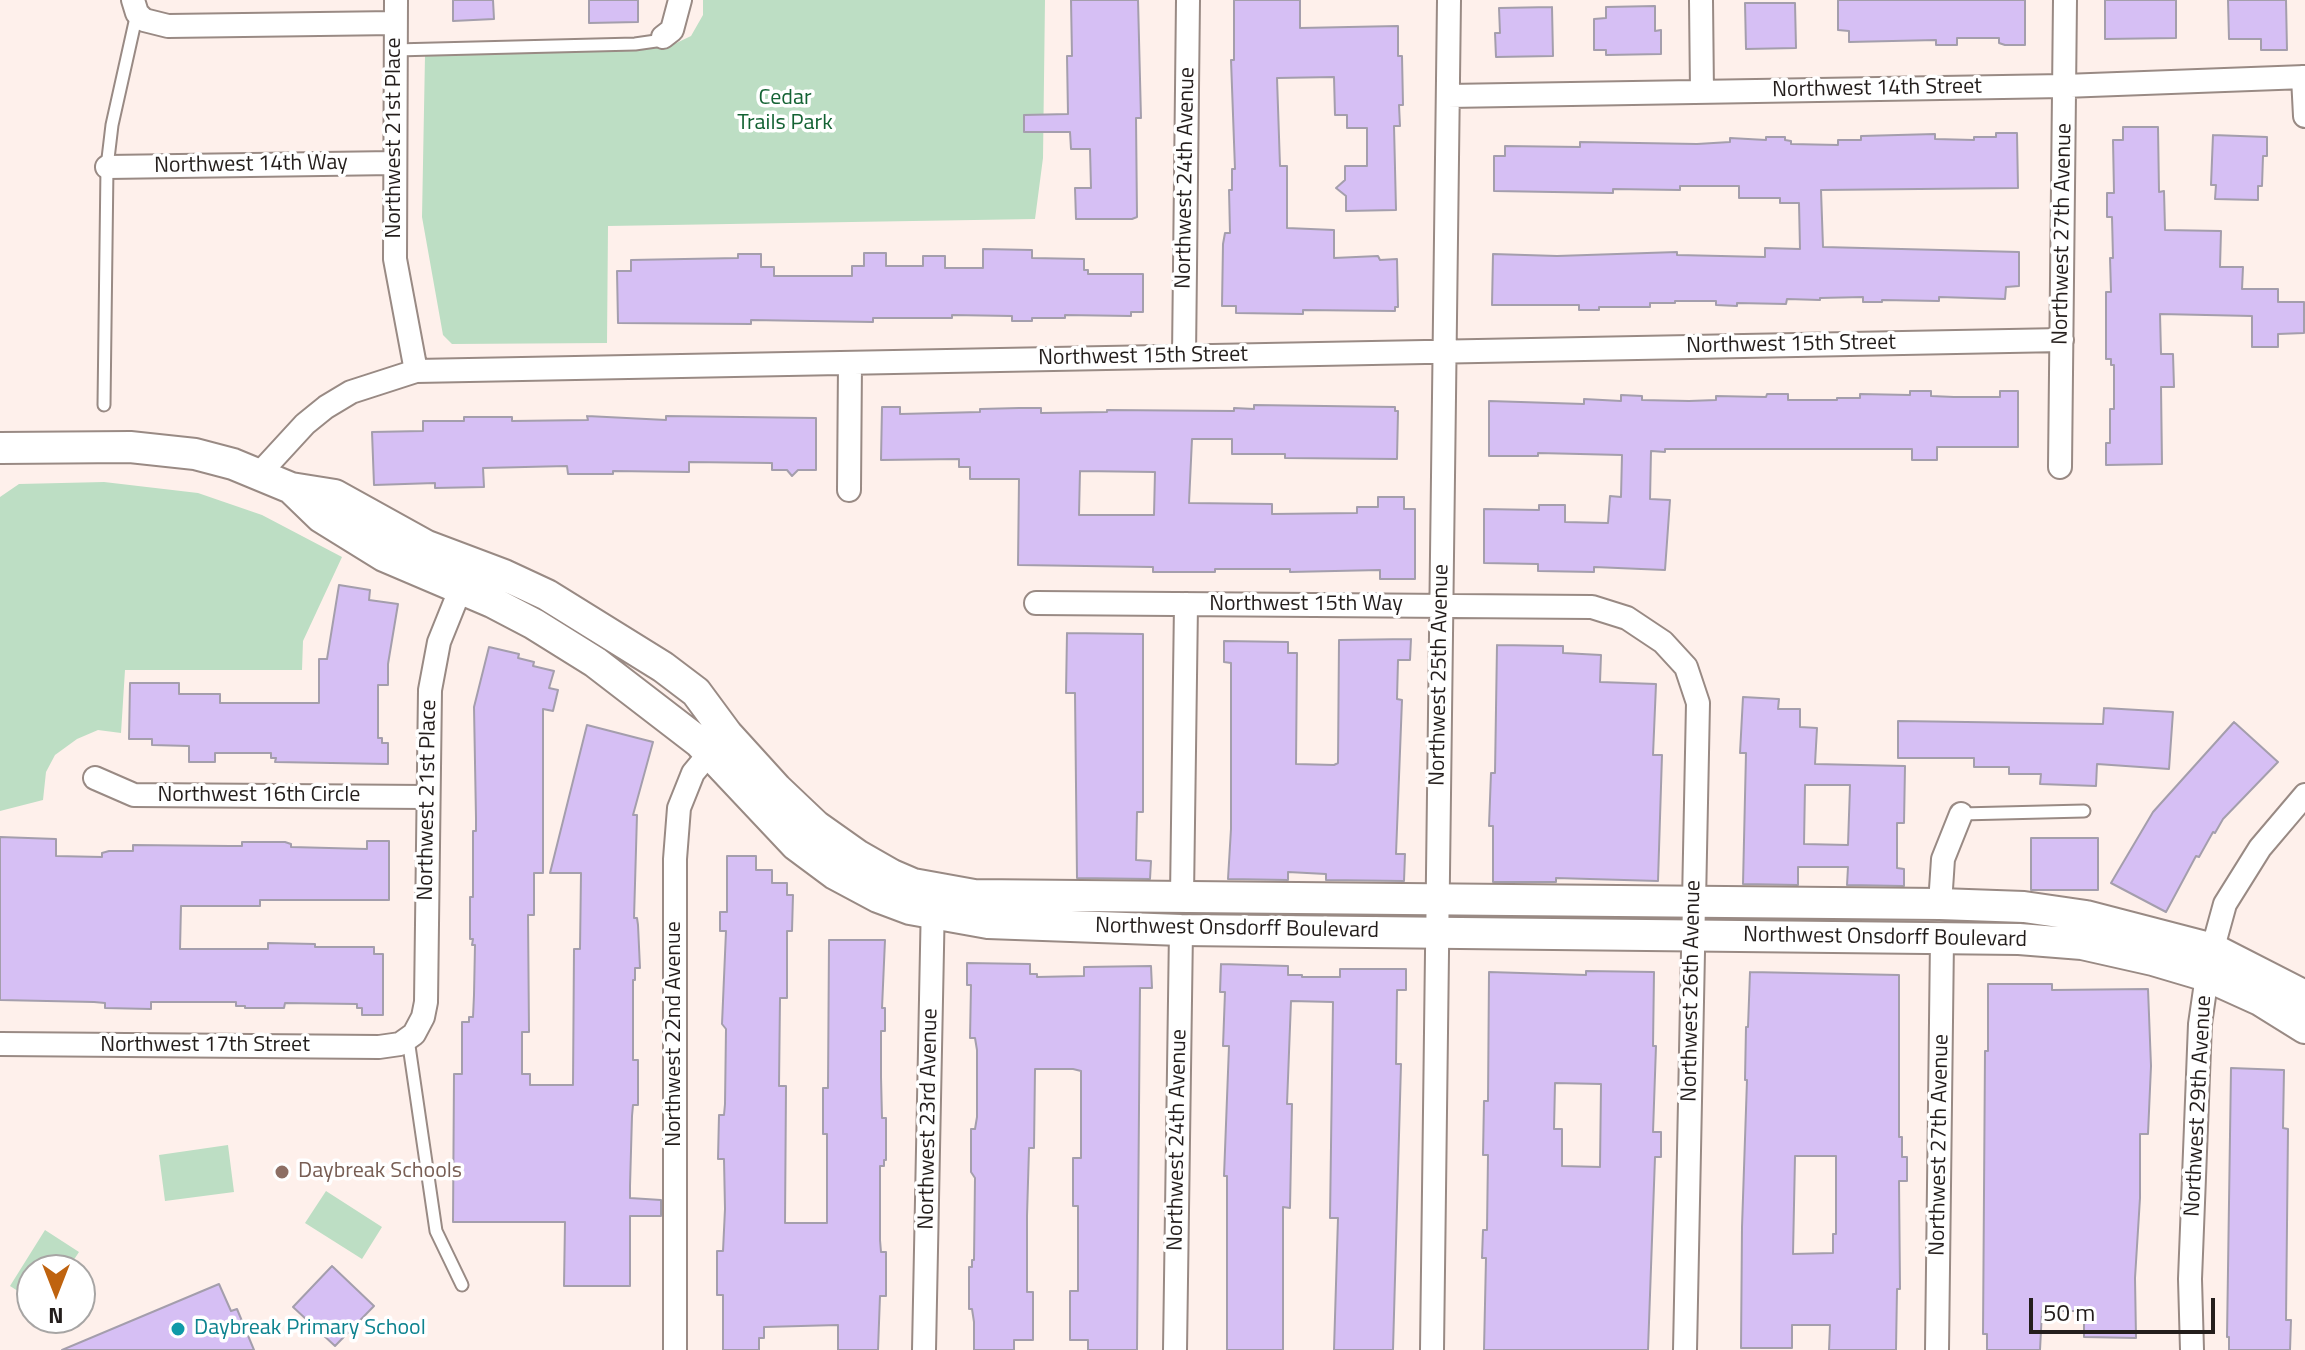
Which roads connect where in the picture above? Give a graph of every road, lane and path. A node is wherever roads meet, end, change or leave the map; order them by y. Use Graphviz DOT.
graph roads {
  1 [pos="396,0"];
  2 [pos="680,0"];
  3 [pos="1188,0"];
  4 [pos="1449,0"];
  5 [pos="1701,0"];
  6 [pos="2065,0"];
  7 [pos="135,7"];
  8 [pos="395,23"];
  9 [pos="663,37"];
  10 [pos="395,50"];
  11 [pos="2304,77"];
  12 [pos="2064,86"];
  13 [pos="1702,92"];
  14 [pos="1448,96"];
  15 [pos="2305,116"];
  16 [pos="394,163"];
  17 [pos="107,167"];
  18 [pos="2062,340"];
  19 [pos="1444,351"];
  20 [pos="1184,356"];
  21 [pos="850,363"];
  22 [pos="416,371"];
  23 [pos="104,405"];
  24 [pos="0,448"];
  25 [pos="2060,467"];
  26 [pos="259,474"];
  27 [pos="849,490"];
  28 [pos="465,576"];
  29 [pos="1036,603"];
  30 [pos="1186,604"];
  31 [pos="1441,606"];
  32 [pos="1663,642"];
  33 [pos="718,743"];
  34 [pos="95,778"];
  35 [pos="427,797"];
  36 [pos="2304,799"];
  37 [pos="2084,811"];
  38 [pos="1961,814"];
  39 [pos="1182,896"];
  40 [pos="1438,899"];
  41 [pos="933,901"];
  42 [pos="1694,903"];
  43 [pos="1940,904"];
  44 [pos="1181,930"];
  45 [pos="1437,932"];
  46 [pos="1693,935"];
  47 [pos="1942,939"];
  48 [pos="2210,963"];
  49 [pos="2305,996"];
  50 [pos="2305,1028"];
  51 [pos="408,1039"];
  52 [pos="0,1044"];
  53 [pos="462,1285"];
  54 [pos="675,1350"];
  55 [pos="924,1350"];
  56 [pos="1175,1350"];
  57 [pos="1432,1350"];
  58 [pos="1685,1350"];
  59 [pos="1937,1350"];
  60 [pos="2192,1350"];
  1 -- 8 [label="street, Northwest 21st Place"];
  2 -- 9 [label="street"];
  3 -- 20 [label="street, Northwest 24th Avenue"];
  4 -- 14 [label="street, Northwest 25th Avenue"];
  5 -- 13 [label="street"];
  6 -- 12 [label="street, Northwest 27th Avenue"];
  7 -- 8 [label="street"];
  7 -- 17 [label="lane"];
  8 -- 10 [label="street, Northwest 21st Place"];
  9 -- 10 [label="lane"];
  10 -- 16 [label="street, Northwest 21st Place"];
  11 -- 12 [label="street, Northwest 14th Street"];
  11 -- 15 [label="street"];
  12 -- 13 [label="street, Northwest 14th Street"];
  12 -- 18 [label="street, Northwest 27th Avenue"];
  13 -- 14 [label="street, Northwest 14th Street"];
  14 -- 19 [label="street, Northwest 25th Avenue"];
  16 -- 17 [label="street, Northwest 14th Way"];
  16 -- 22 [label="street, Northwest 21st Place"];
  17 -- 23 [label="lane"];
  18 -- 19 [label="street, Northwest 15th Street"];
  18 -- 25 [label="street, Northwest 27th Avenue"];
  19 -- 20 [label="street, Northwest 15th Street"];
  19 -- 31 [label="street, Northwest 25th Avenue"];
  20 -- 21 [label="street, Northwest 15th Street"];
  21 -- 22 [label="street, Northwest 15th Street"];
  21 -- 27 [label="street"];
  22 -- 26 [label="street, Northwest 15th Street"];
  24 -- 26 [label="street, Northwest Onsdorff Boulevard"];
  26 -- 28 [label="street, Northwest Onsdorff Boulevard"];
  28 -- 33 [label="street, Northwest Onsdorff Boulevard"];
  28 -- 35 [label="street, Northwest 21st Place"];
  29 -- 30 [label="street, Northwest 15th Way"];
  30 -- 31 [label="street, Northwest 15th Way"];
  30 -- 39 [label="street"];
  31 -- 32 [label="street, Northwest 15th Way"];
  31 -- 40 [label="street, Northwest 25th Avenue"];
  32 -- 42 [label="street, Northwest 26th Avenue"];
  33 -- 41 [label="street, Northwest Onsdorff Boulevard"];
  33 -- 54 [label="street, Northwest 22nd Avenue"];
  34 -- 35 [label="street, Northwest 16th Circle"];
  35 -- 51 [label="street, Northwest 21st Place"];
  36 -- 48 [label="street, Northwest 29th Avenue"];
  37 -- 38 [label="lane"];
  38 -- 43 [label="street"];
  39 -- 40 [label="street, Northwest Onsdorff Boulevard"];
  39 -- 41 [label="street, Northwest Onsdorff Boulevard"];
  40 -- 42 [label="street, Northwest Onsdorff Boulevard"];
  40 -- 45 [label="street, Northwest 25th Avenue"];
  41 -- 44 [label="street, Northwest Onsdorff Boulevard"];
  41 -- 55 [label="street, Northwest 23rd Avenue"];
  42 -- 43 [label="street, Northwest Onsdorff Boulevard"];
  42 -- 46 [label="street, Northwest 26th Avenue"];
  43 -- 48 [label="street, Northwest Onsdorff Boulevard"];
  44 -- 45 [label="street, Northwest Onsdorff Boulevard"];
  44 -- 56 [label="street, Northwest 24th Avenue"];
  45 -- 46 [label="street, Northwest Onsdorff Boulevard"];
  45 -- 57 [label="street, Northwest 25th Avenue"];
  46 -- 47 [label="street, Northwest Onsdorff Boulevard"];
  46 -- 58 [label="street, Northwest 26th Avenue"];
  47 -- 48 [label="street, Northwest Onsdorff Boulevard"];
  47 -- 59 [label="street, Northwest 27th Avenue"];
  48 -- 49 [label="street, Northwest Onsdorff Boulevard"];
  48 -- 50 [label="street, Northwest Onsdorff Boulevard"];
  48 -- 60 [label="street, Northwest 29th Avenue"];
  51 -- 52 [label="street, Northwest 17th Street"];
  51 -- 53 [label="lane"];
}
